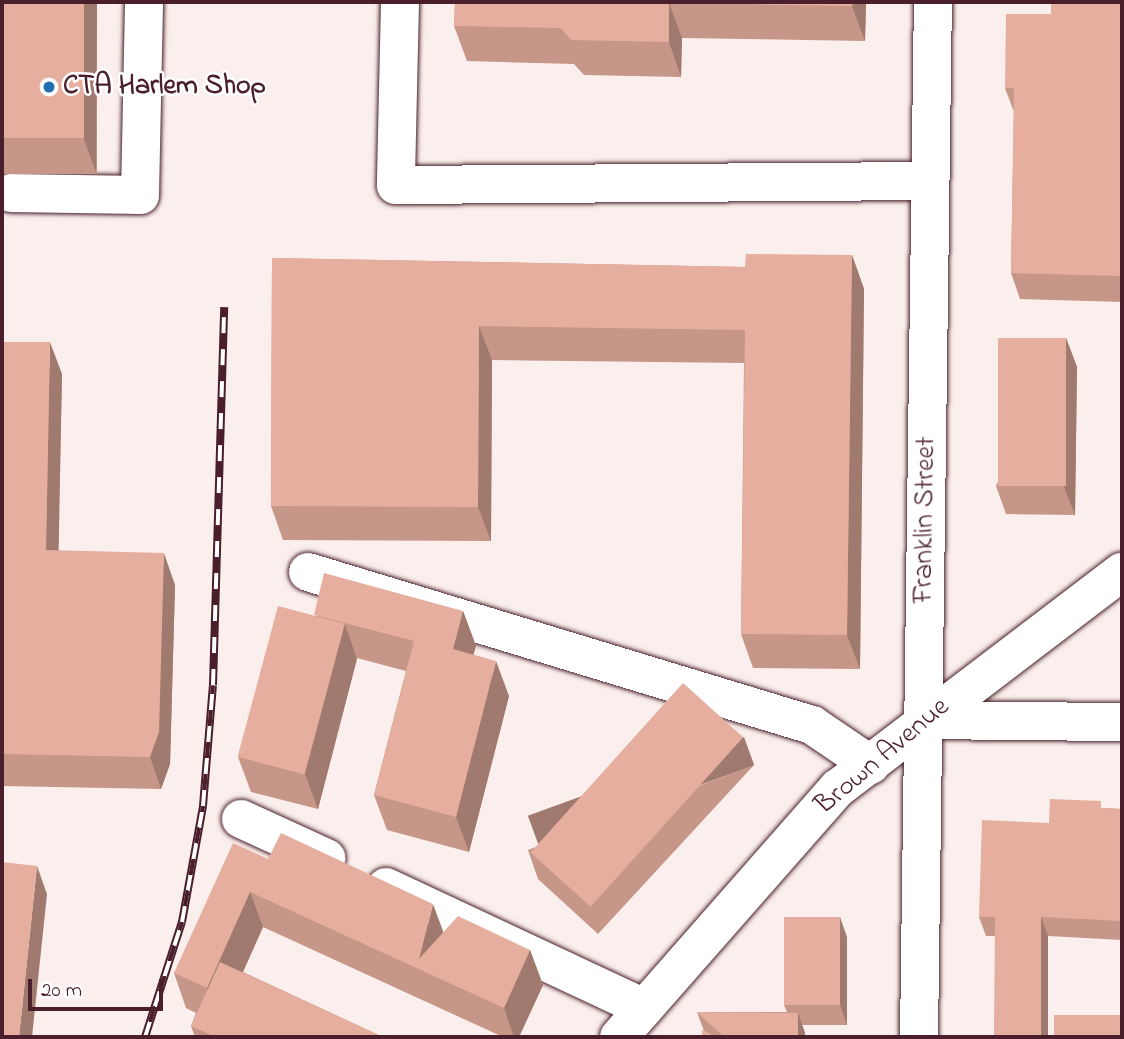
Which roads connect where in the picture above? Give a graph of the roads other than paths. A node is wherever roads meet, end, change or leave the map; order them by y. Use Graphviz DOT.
graph roads {
  1 [pos="145,2"];
  2 [pos="400,2"];
  3 [pos="933,2"];
  4 [pos="930,181"];
  5 [pos="11,193"];
  6 [pos="308,572"];
  7 [pos="1122,572"];
  8 [pos="923,720"];
  9 [pos="1122,722"];
  10 [pos="871,765"];
  11 [pos="241,819"];
  12 [pos="644,1008"];
  13 [pos="619,1037"];
  14 [pos="919,1037"];
  1 -- 5 [label="street"];
  2 -- 4 [label="street"];
  3 -- 4 [label="street, Franklin Street"];
  4 -- 8 [label="street, Franklin Street"];
  6 -- 10 [label="street"];
  7 -- 8 [label="street, Brown Avenue"];
  8 -- 9 [label="street"];
  8 -- 10 [label="street, Brown Avenue"];
  8 -- 14 [label="street, Franklin Street"];
  10 -- 12 [label="street, Brown Avenue"];
  11 -- 12 [label="street"];
  12 -- 13 [label="street, Brown Avenue"];
}
